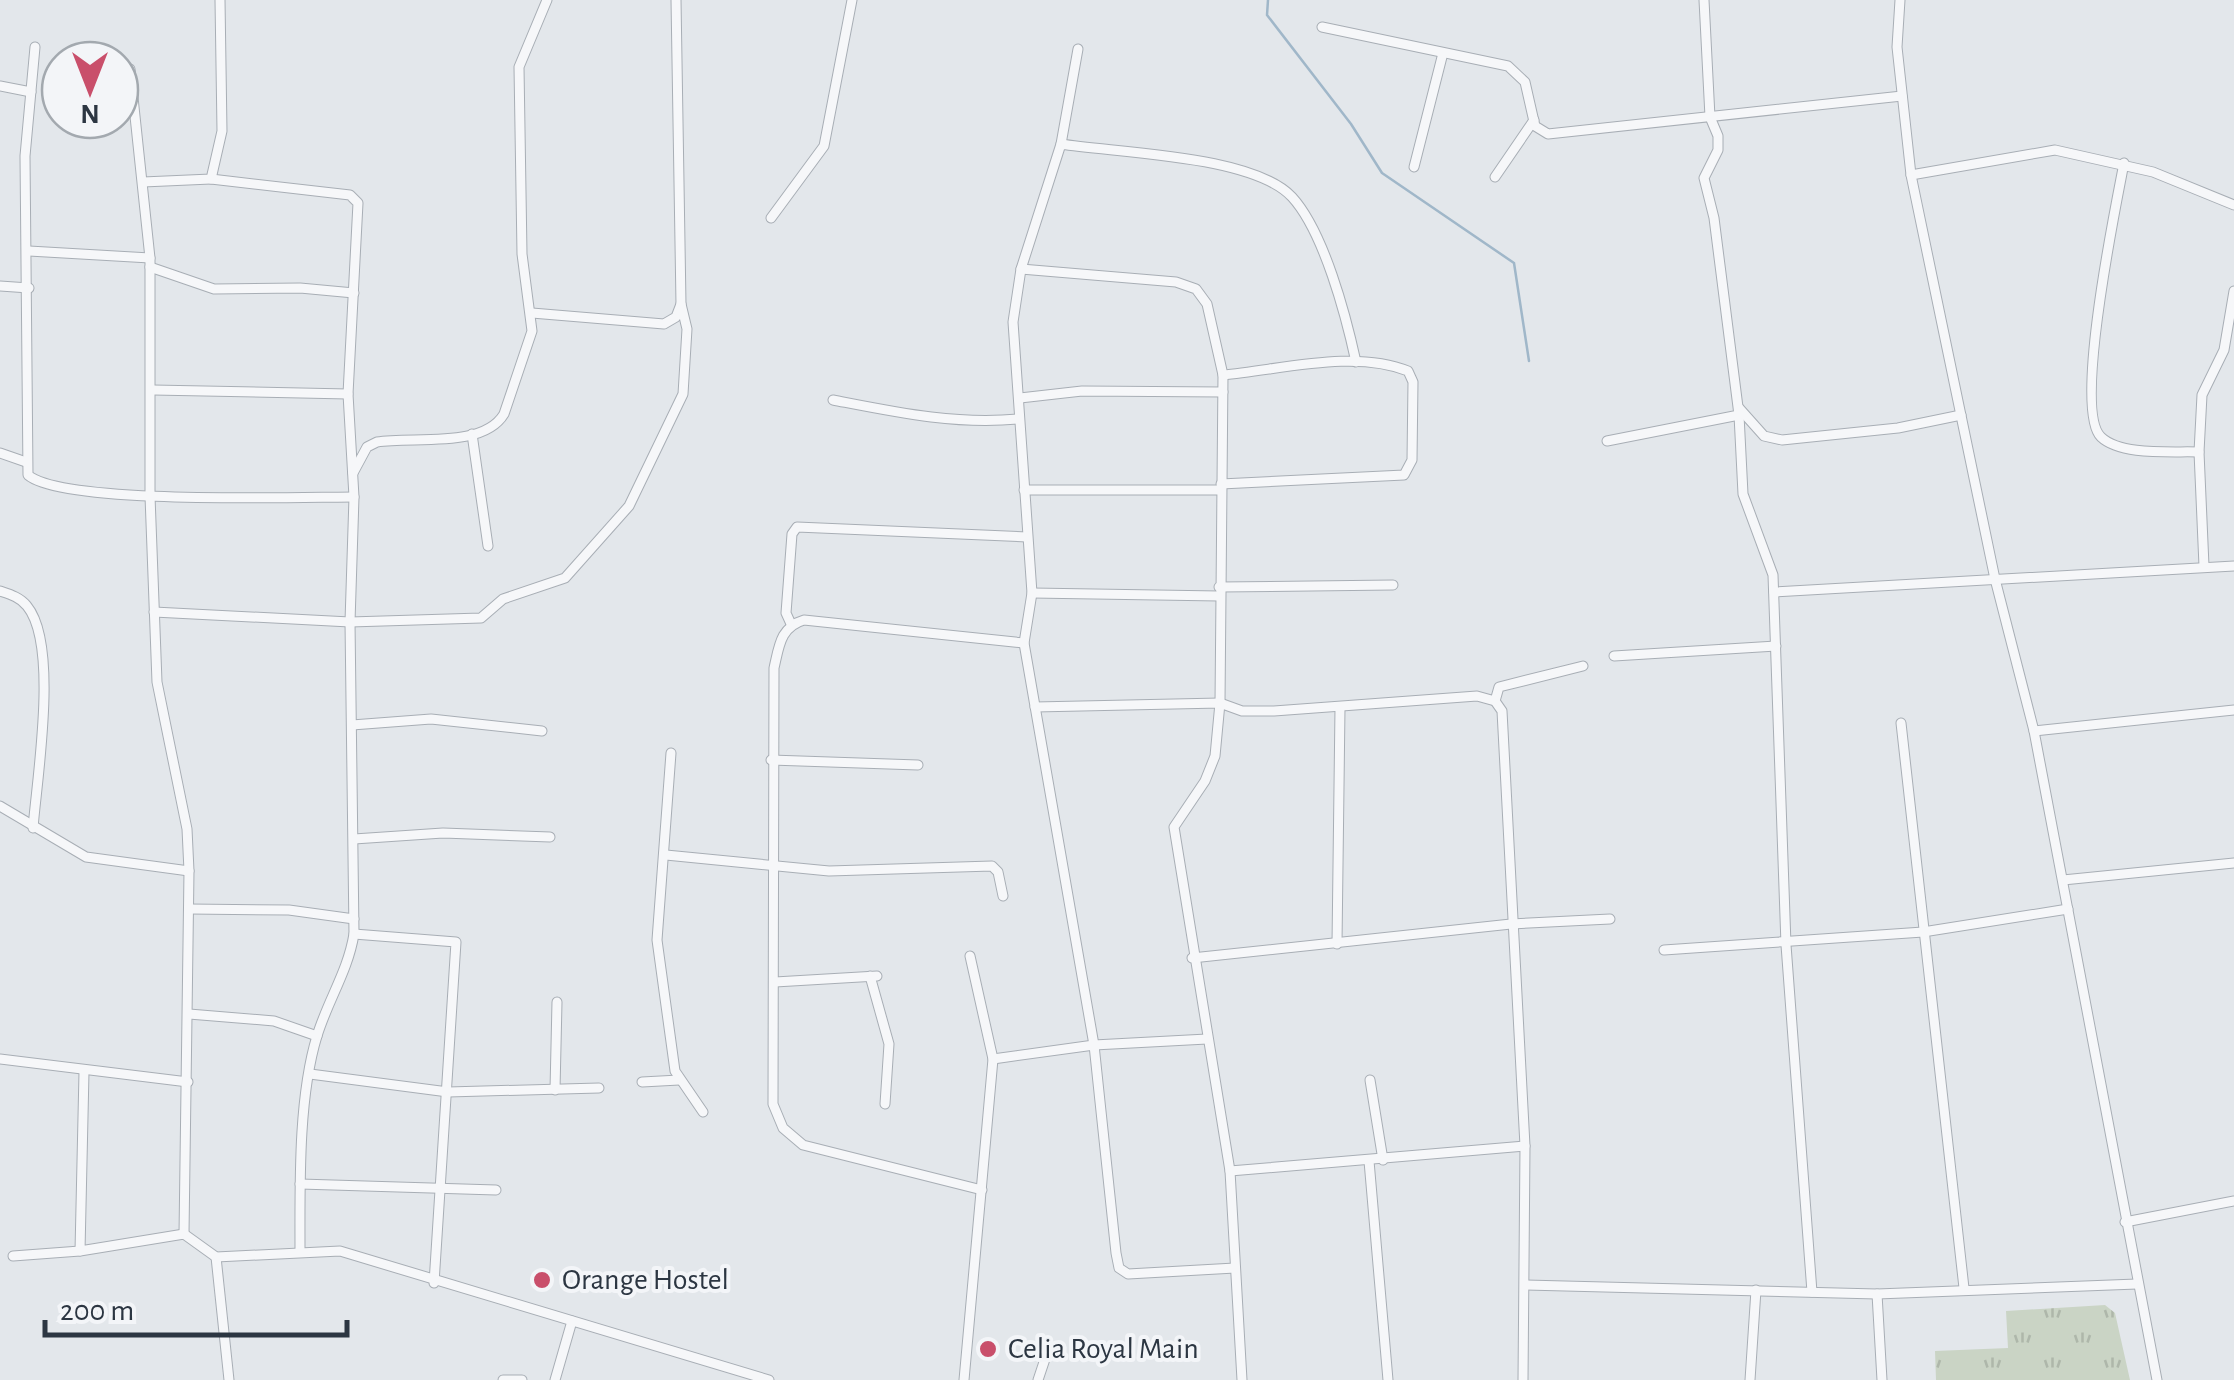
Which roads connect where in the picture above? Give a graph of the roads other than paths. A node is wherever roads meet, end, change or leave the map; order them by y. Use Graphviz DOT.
graph roads {
  1 [pos="220,0"];
  2 [pos="547,0"];
  3 [pos="676,0"];
  4 [pos="852,0"];
  5 [pos="1704,0"];
  6 [pos="1900,0"];
  7 [pos="1322,27"];
  8 [pos="36,48"];
  9 [pos="1078,50"];
  10 [pos="1443,53"];
  11 [pos="0,86"];
  12 [pos="31,92"];
  13 [pos="1902,96"];
  14 [pos="1710,117"];
  15 [pos="1534,120"];
  16 [pos="138,140"];
  17 [pos="1061,144"];
  18 [pos="2124,163"];
  19 [pos="1414,167"];
  20 [pos="1911,174"];
  21 [pos="1494,177"];
  22 [pos="211,179"];
  23 [pos="143,182"];
  24 [pos="2234,205"];
  25 [pos="770,218"];
  26 [pos="28,251"];
  27 [pos="150,262"];
  28 [pos="1021,269"];
  29 [pos="0,286"];
  30 [pos="28,288"];
  31 [pos="2234,291"];
  32 [pos="354,294"];
  33 [pos="682,304"];
  34 [pos="532,312"];
  35 [pos="2229,352"];
  36 [pos="1356,362"];
  37 [pos="1223,375"];
  38 [pos="153,390"];
  39 [pos="1223,392"];
  40 [pos="348,394"];
  41 [pos="1020,398"];
  42 [pos="833,400"];
  43 [pos="1739,411"];
  44 [pos="1961,415"];
  45 [pos="1018,419"];
  46 [pos="472,434"];
  47 [pos="1608,441"];
  48 [pos="2198,452"];
  49 [pos="0,453"];
  50 [pos="26,462"];
  51 [pos="351,477"];
  52 [pos="1221,487"];
  53 [pos="1024,490"];
  54 [pos="150,496"];
  55 [pos="354,497"];
  56 [pos="1026,537"];
  57 [pos="488,546"];
  58 [pos="2204,566"];
  59 [pos="2234,566"];
  60 [pos="1995,578"];
  61 [pos="1393,586"];
  62 [pos="0,590"];
  63 [pos="1219,592"];
  64 [pos="1774,592"];
  65 [pos="1032,593"];
  66 [pos="154,612"];
  67 [pos="350,622"];
  68 [pos="790,624"];
  69 [pos="1024,643"];
  70 [pos="1776,646"];
  71 [pos="1614,656"];
  72 [pos="1583,666"];
  73 [pos="1494,701"];
  74 [pos="1220,703"];
  75 [pos="1035,707"];
  76 [pos="1340,708"];
  77 [pos="2234,710"];
  78 [pos="1901,722"];
  79 [pos="352,724"];
  80 [pos="542,731"];
  81 [pos="2034,731"];
  82 [pos="671,753"];
  83 [pos="771,760"];
  84 [pos="918,766"];
  85 [pos="0,806"];
  86 [pos="33,828"];
  87 [pos="550,837"];
  88 [pos="354,839"];
  89 [pos="666,855"];
  90 [pos="2234,863"];
  91 [pos="771,866"];
  92 [pos="189,872"];
  93 [pos="2063,880"];
  94 [pos="1003,896"];
  95 [pos="189,908"];
  96 [pos="2068,909"];
  97 [pos="354,919"];
  98 [pos="1610,919"];
  99 [pos="1510,924"];
  100 [pos="1923,932"];
  101 [pos="354,934"];
  102 [pos="1337,944"];
  103 [pos="1786,945"];
  104 [pos="1664,950"];
  105 [pos="970,956"];
  106 [pos="1192,958"];
  107 [pos="775,982"];
  108 [pos="557,1002"];
  109 [pos="189,1014"];
  110 [pos="317,1036"];
  111 [pos="1207,1039"];
  112 [pos="1094,1045"];
  113 [pos="0,1059"];
  114 [pos="993,1059"];
  115 [pos="84,1072"];
  116 [pos="310,1074"];
  117 [pos="679,1080"];
  118 [pos="1370,1080"];
  119 [pos="188,1082"];
  120 [pos="642,1082"];
  121 [pos="599,1088"];
  122 [pos="555,1090"];
  123 [pos="448,1092"];
  124 [pos="885,1104"];
  125 [pos="703,1112"];
  126 [pos="1525,1146"];
  127 [pos="1384,1160"];
  128 [pos="1369,1161"];
  129 [pos="1230,1171"];
  130 [pos="300,1184"];
  131 [pos="438,1190"];
  132 [pos="496,1190"];
  133 [pos="982,1190"];
  134 [pos="2234,1201"];
  135 [pos="2125,1222"];
  136 [pos="184,1234"];
  137 [pos="80,1251"];
  138 [pos="300,1251"];
  139 [pos="13,1256"];
  140 [pos="216,1257"];
  141 [pos="1235,1268"];
  142 [pos="434,1282"];
  143 [pos="1526,1284"];
  144 [pos="2137,1284"];
  145 [pos="1964,1288"];
  146 [pos="1756,1290"];
  147 [pos="1812,1292"];
  148 [pos="1878,1294"];
  149 [pos="572,1321"];
  150 [pos="1046,1356"];
  151 [pos="229,1380"];
  152 [pos="502,1380"];
  153 [pos="522,1380"];
  154 [pos="555,1380"];
  155 [pos="769,1380"];
  156 [pos="964,1380"];
  157 [pos="1038,1380"];
  158 [pos="1242,1380"];
  159 [pos="1388,1380"];
  160 [pos="1523,1380"];
  161 [pos="1750,1380"];
  162 [pos="1882,1380"];
  163 [pos="2157,1380"];
  1 -- 22 [label="street"];
  2 -- 34 [label="street"];
  3 -- 33 [label="street"];
  4 -- 25 [label="street"];
  5 -- 14 [label="street"];
  6 -- 13 [label="street"];
  7 -- 10 [label="street"];
  8 -- 12 [label="street"];
  9 -- 17 [label="street"];
  10 -- 15 [label="street"];
  10 -- 19 [label="street"];
  11 -- 12 [label="street"];
  12 -- 26 [label="street"];
  13 -- 14 [label="street"];
  13 -- 20 [label="street"];
  14 -- 15 [label="street"];
  14 -- 43 [label="street"];
  15 -- 21 [label="street"];
  16 -- 23 [label="street"];
  17 -- 28 [label="street"];
  17 -- 36 [label="street"];
  18 -- 20 [label="street"];
  18 -- 24 [label="street"];
  18 -- 48 [label="street"];
  20 -- 44 [label="street"];
  22 -- 23 [label="street"];
  22 -- 32 [label="street"];
  23 -- 27 [label="street"];
  26 -- 27 [label="street"];
  26 -- 30 [label="street"];
  27 -- 32 [label="street"];
  27 -- 38 [label="street"];
  28 -- 37 [label="street"];
  28 -- 41 [label="street"];
  29 -- 30 [label="street"];
  30 -- 50 [label="street"];
  31 -- 35 [label="street"];
  32 -- 40 [label="street"];
  33 -- 34 [label="street"];
  33 -- 67 [label="street"];
  34 -- 46 [label="street"];
  35 -- 48 [label="street"];
  36 -- 37 [label="street"];
  36 -- 52 [label="street"];
  37 -- 39 [label="street"];
  38 -- 40 [label="street"];
  38 -- 54 [label="street"];
  39 -- 41 [label="street"];
  39 -- 52 [label="street"];
  40 -- 51 [label="street"];
  41 -- 45 [label="street"];
  42 -- 45 [label="street"];
  43 -- 44 [label="street"];
  43 -- 47 [label="street"];
  43 -- 64 [label="street"];
  44 -- 60 [label="street"];
  45 -- 53 [label="street"];
  46 -- 51 [label="street"];
  46 -- 57 [label="street"];
  48 -- 58 [label="street"];
  49 -- 50 [label="street"];
  50 -- 54 [label="street"];
  51 -- 55 [label="street"];
  52 -- 53 [label="street"];
  52 -- 63 [label="street"];
  53 -- 56 [label="street"];
  54 -- 55 [label="street"];
  54 -- 66 [label="street"];
  55 -- 67 [label="street"];
  56 -- 65 [label="street"];
  56 -- 68 [label="street"];
  58 -- 59 [label="street"];
  58 -- 60 [label="street"];
  60 -- 64 [label="street"];
  60 -- 81 [label="street"];
  61 -- 63 [label="street"];
  62 -- 86 [label="street"];
  63 -- 65 [label="street"];
  63 -- 74 [label="street"];
  64 -- 70 [label="street"];
  65 -- 69 [label="street"];
  66 -- 67 [label="street"];
  66 -- 92 [label="street"];
  67 -- 79 [label="street"];
  68 -- 69 [label="street"];
  68 -- 83 [label="street"];
  69 -- 75 [label="street"];
  70 -- 71 [label="street"];
  70 -- 103 [label="street"];
  72 -- 73 [label="street"];
  73 -- 76 [label="street"];
  73 -- 99 [label="street"];
  74 -- 75 [label="street"];
  74 -- 76 [label="street"];
  74 -- 106 [label="street"];
  75 -- 112 [label="street"];
  76 -- 102 [label="street"];
  77 -- 81 [label="street"];
  78 -- 100 [label="street"];
  79 -- 80 [label="street"];
  79 -- 88 [label="street"];
  81 -- 93 [label="street"];
  82 -- 89 [label="street"];
  83 -- 84 [label="street"];
  83 -- 91 [label="street"];
  85 -- 86 [label="street"];
  86 -- 92 [label="street"];
  87 -- 88 [label="street"];
  88 -- 97 [label="street"];
  89 -- 91 [label="street"];
  89 -- 117 [label="street"];
  90 -- 93 [label="street"];
  91 -- 94 [label="street"];
  91 -- 107 [label="street"];
  92 -- 95 [label="street"];
  93 -- 96 [label="street"];
  95 -- 97 [label="street"];
  95 -- 109 [label="street"];
  96 -- 100 [label="street"];
  96 -- 135 [label="street"];
  97 -- 101 [label="street"];
  98 -- 99 [label="street"];
  99 -- 102 [label="street"];
  99 -- 126 [label="street"];
  100 -- 103 [label="street"];
  100 -- 145 [label="street"];
  101 -- 110 [label="street"];
  101 -- 123 [label="street"];
  102 -- 106 [label="street"];
  103 -- 104 [label="street"];
  103 -- 147 [label="street"];
  105 -- 114 [label="street"];
  106 -- 111 [label="street"];
  107 -- 124 [label="street"];
  107 -- 133 [label="street"];
  108 -- 122 [label="street"];
  109 -- 110 [label="street"];
  109 -- 119 [label="street"];
  110 -- 116 [label="street"];
  111 -- 112 [label="street"];
  111 -- 129 [label="street"];
  112 -- 114 [label="street"];
  112 -- 141 [label="street"];
  113 -- 115 [label="street"];
  114 -- 133 [label="street"];
  115 -- 119 [label="street"];
  115 -- 137 [label="street"];
  116 -- 123 [label="street"];
  116 -- 130 [label="street"];
  117 -- 120 [label="street"];
  117 -- 125 [label="street"];
  118 -- 127 [label="street"];
  119 -- 136 [label="street"];
  121 -- 122 [label="street"];
  122 -- 123 [label="street"];
  123 -- 131 [label="street"];
  126 -- 127 [label="street"];
  126 -- 143 [label="street"];
  127 -- 128 [label="street"];
  128 -- 129 [label="street"];
  128 -- 159 [label="street"];
  129 -- 141 [label="street"];
  130 -- 131 [label="street"];
  130 -- 138 [label="street"];
  131 -- 132 [label="street"];
  131 -- 142 [label="street"];
  133 -- 156 [label="street"];
  134 -- 135 [label="street"];
  135 -- 144 [label="street"];
  136 -- 137 [label="street"];
  136 -- 140 [label="street"];
  137 -- 139 [label="street"];
  138 -- 140 [label="street"];
  138 -- 142 [label="street"];
  140 -- 151 [label="street"];
  141 -- 158 [label="street"];
  142 -- 149 [label="street"];
  143 -- 146 [label="street"];
  143 -- 160 [label="street"];
  144 -- 145 [label="street"];
  144 -- 163 [label="street"];
  145 -- 148 [label="street"];
  146 -- 147 [label="street"];
  146 -- 161 [label="street"];
  147 -- 148 [label="street"];
  148 -- 162 [label="street"];
  149 -- 154 [label="street"];
  149 -- 155 [label="street"];
  150 -- 157 [label="street"];
  152 -- 153 [label="street"];
}
